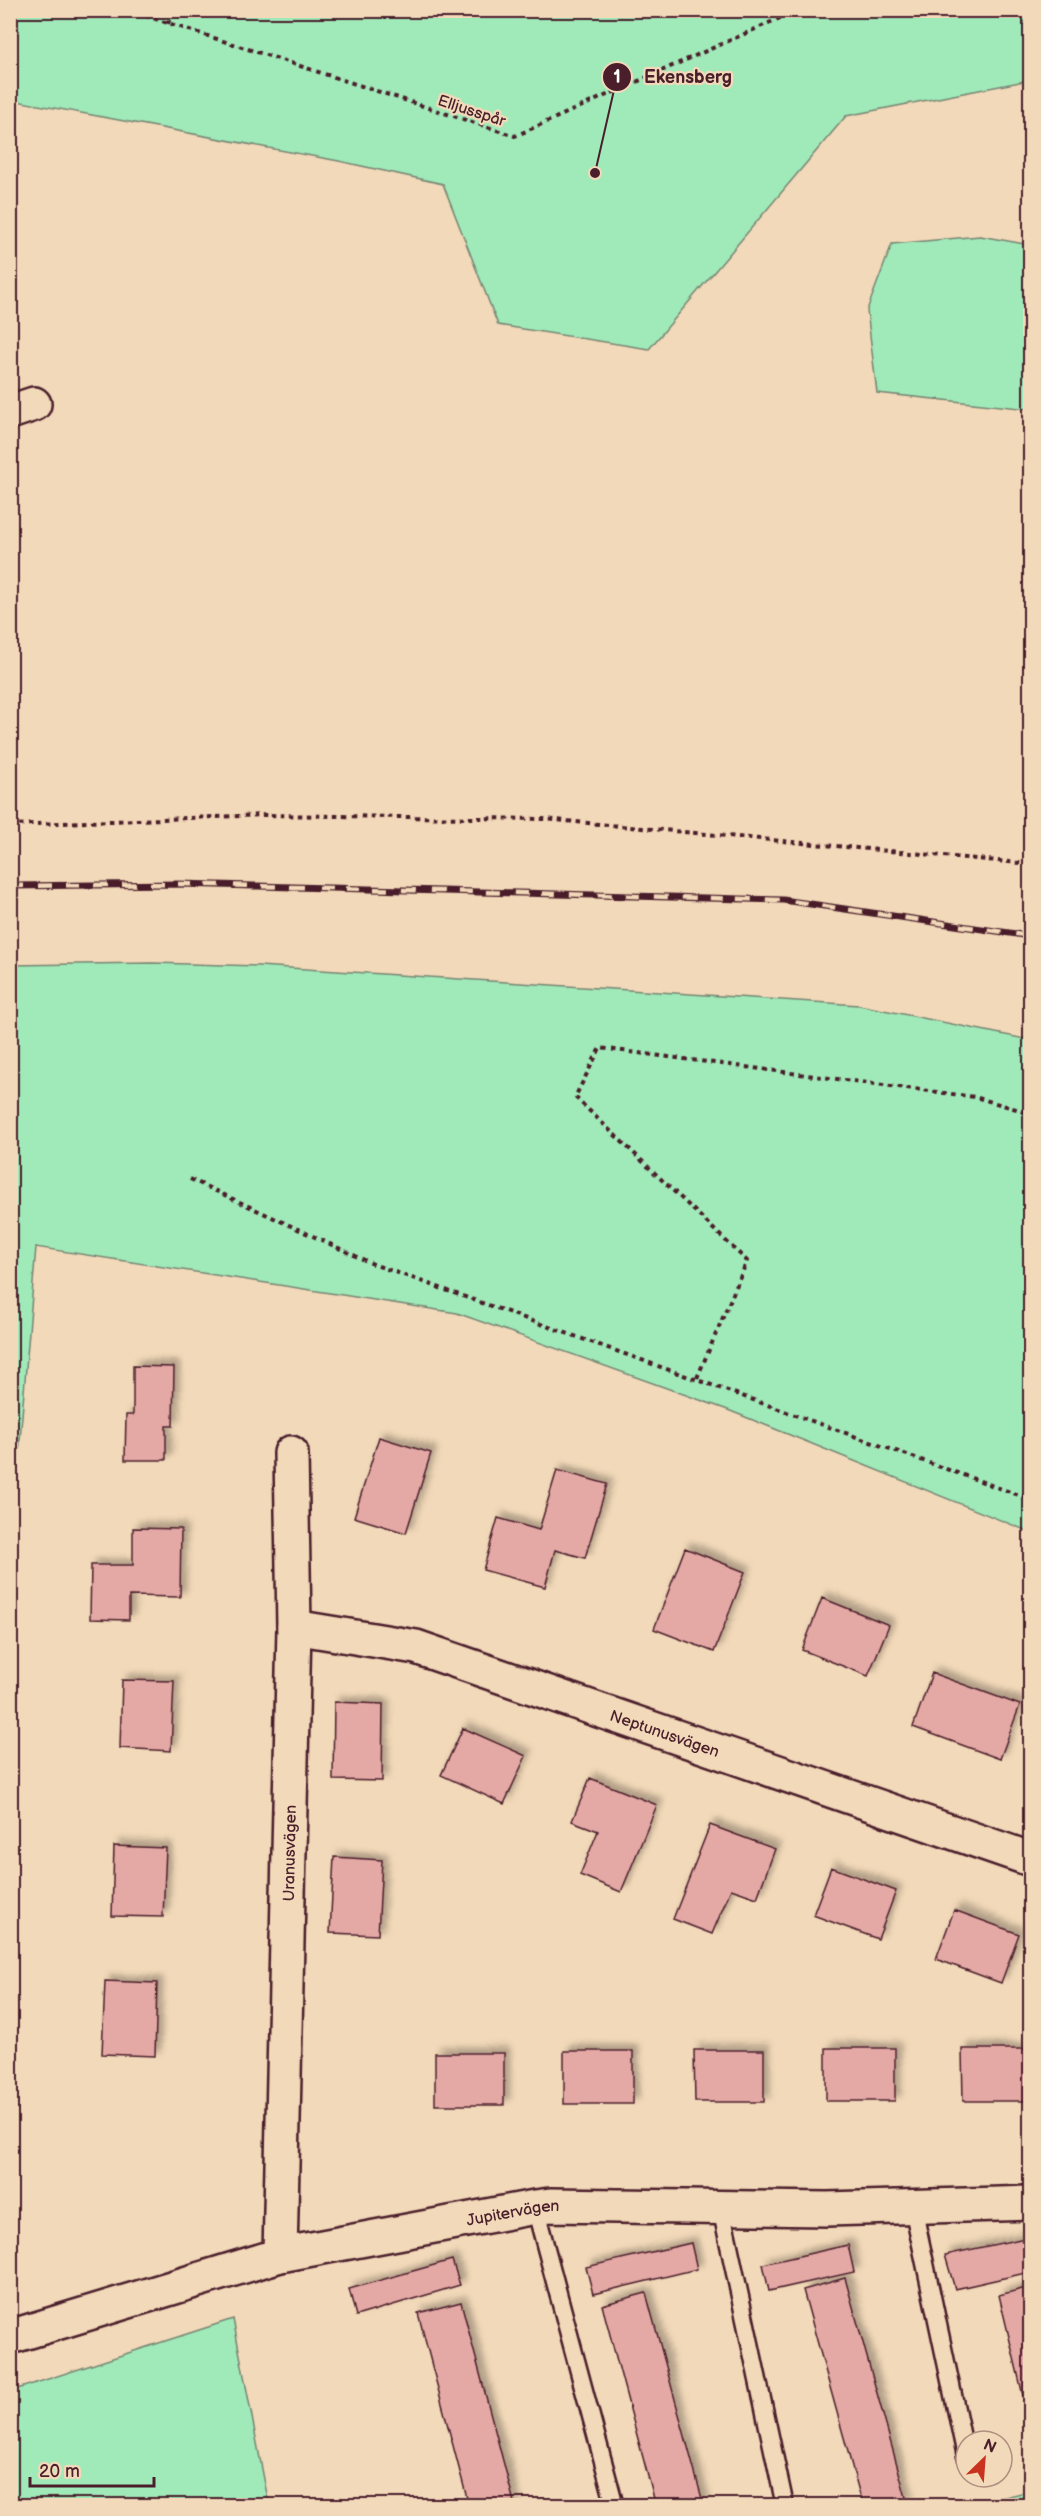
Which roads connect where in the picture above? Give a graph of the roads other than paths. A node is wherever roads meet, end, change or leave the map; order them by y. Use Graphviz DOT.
graph roads {
  1 [pos="291,1453"];
  2 [pos="294,1627"];
  3 [pos="1030,1859"];
  4 [pos="1030,2203"];
  5 [pos="535,2207"];
  6 [pos="913,2207"];
  7 [pos="721,2208"];
  8 [pos="280,2255"];
  9 [pos="10,2337"];
  10 [pos="960,2429"];
  11 [pos="615,2505"];
  12 [pos="784,2505"];
  1 -- 2 [label="street, Uranusvägen"];
  2 -- 3 [label="street, Neptunusvägen"];
  2 -- 8 [label="street, Uranusvägen"];
  4 -- 6 [label="street, Jupitervägen"];
  5 -- 7 [label="street, Jupitervägen"];
  5 -- 8 [label="street, Jupitervägen"];
  5 -- 11 [label="lane"];
  6 -- 7 [label="street, Jupitervägen"];
  6 -- 10 [label="lane"];
  7 -- 12 [label="lane"];
  8 -- 9 [label="street, Jupitervägen"];
}
